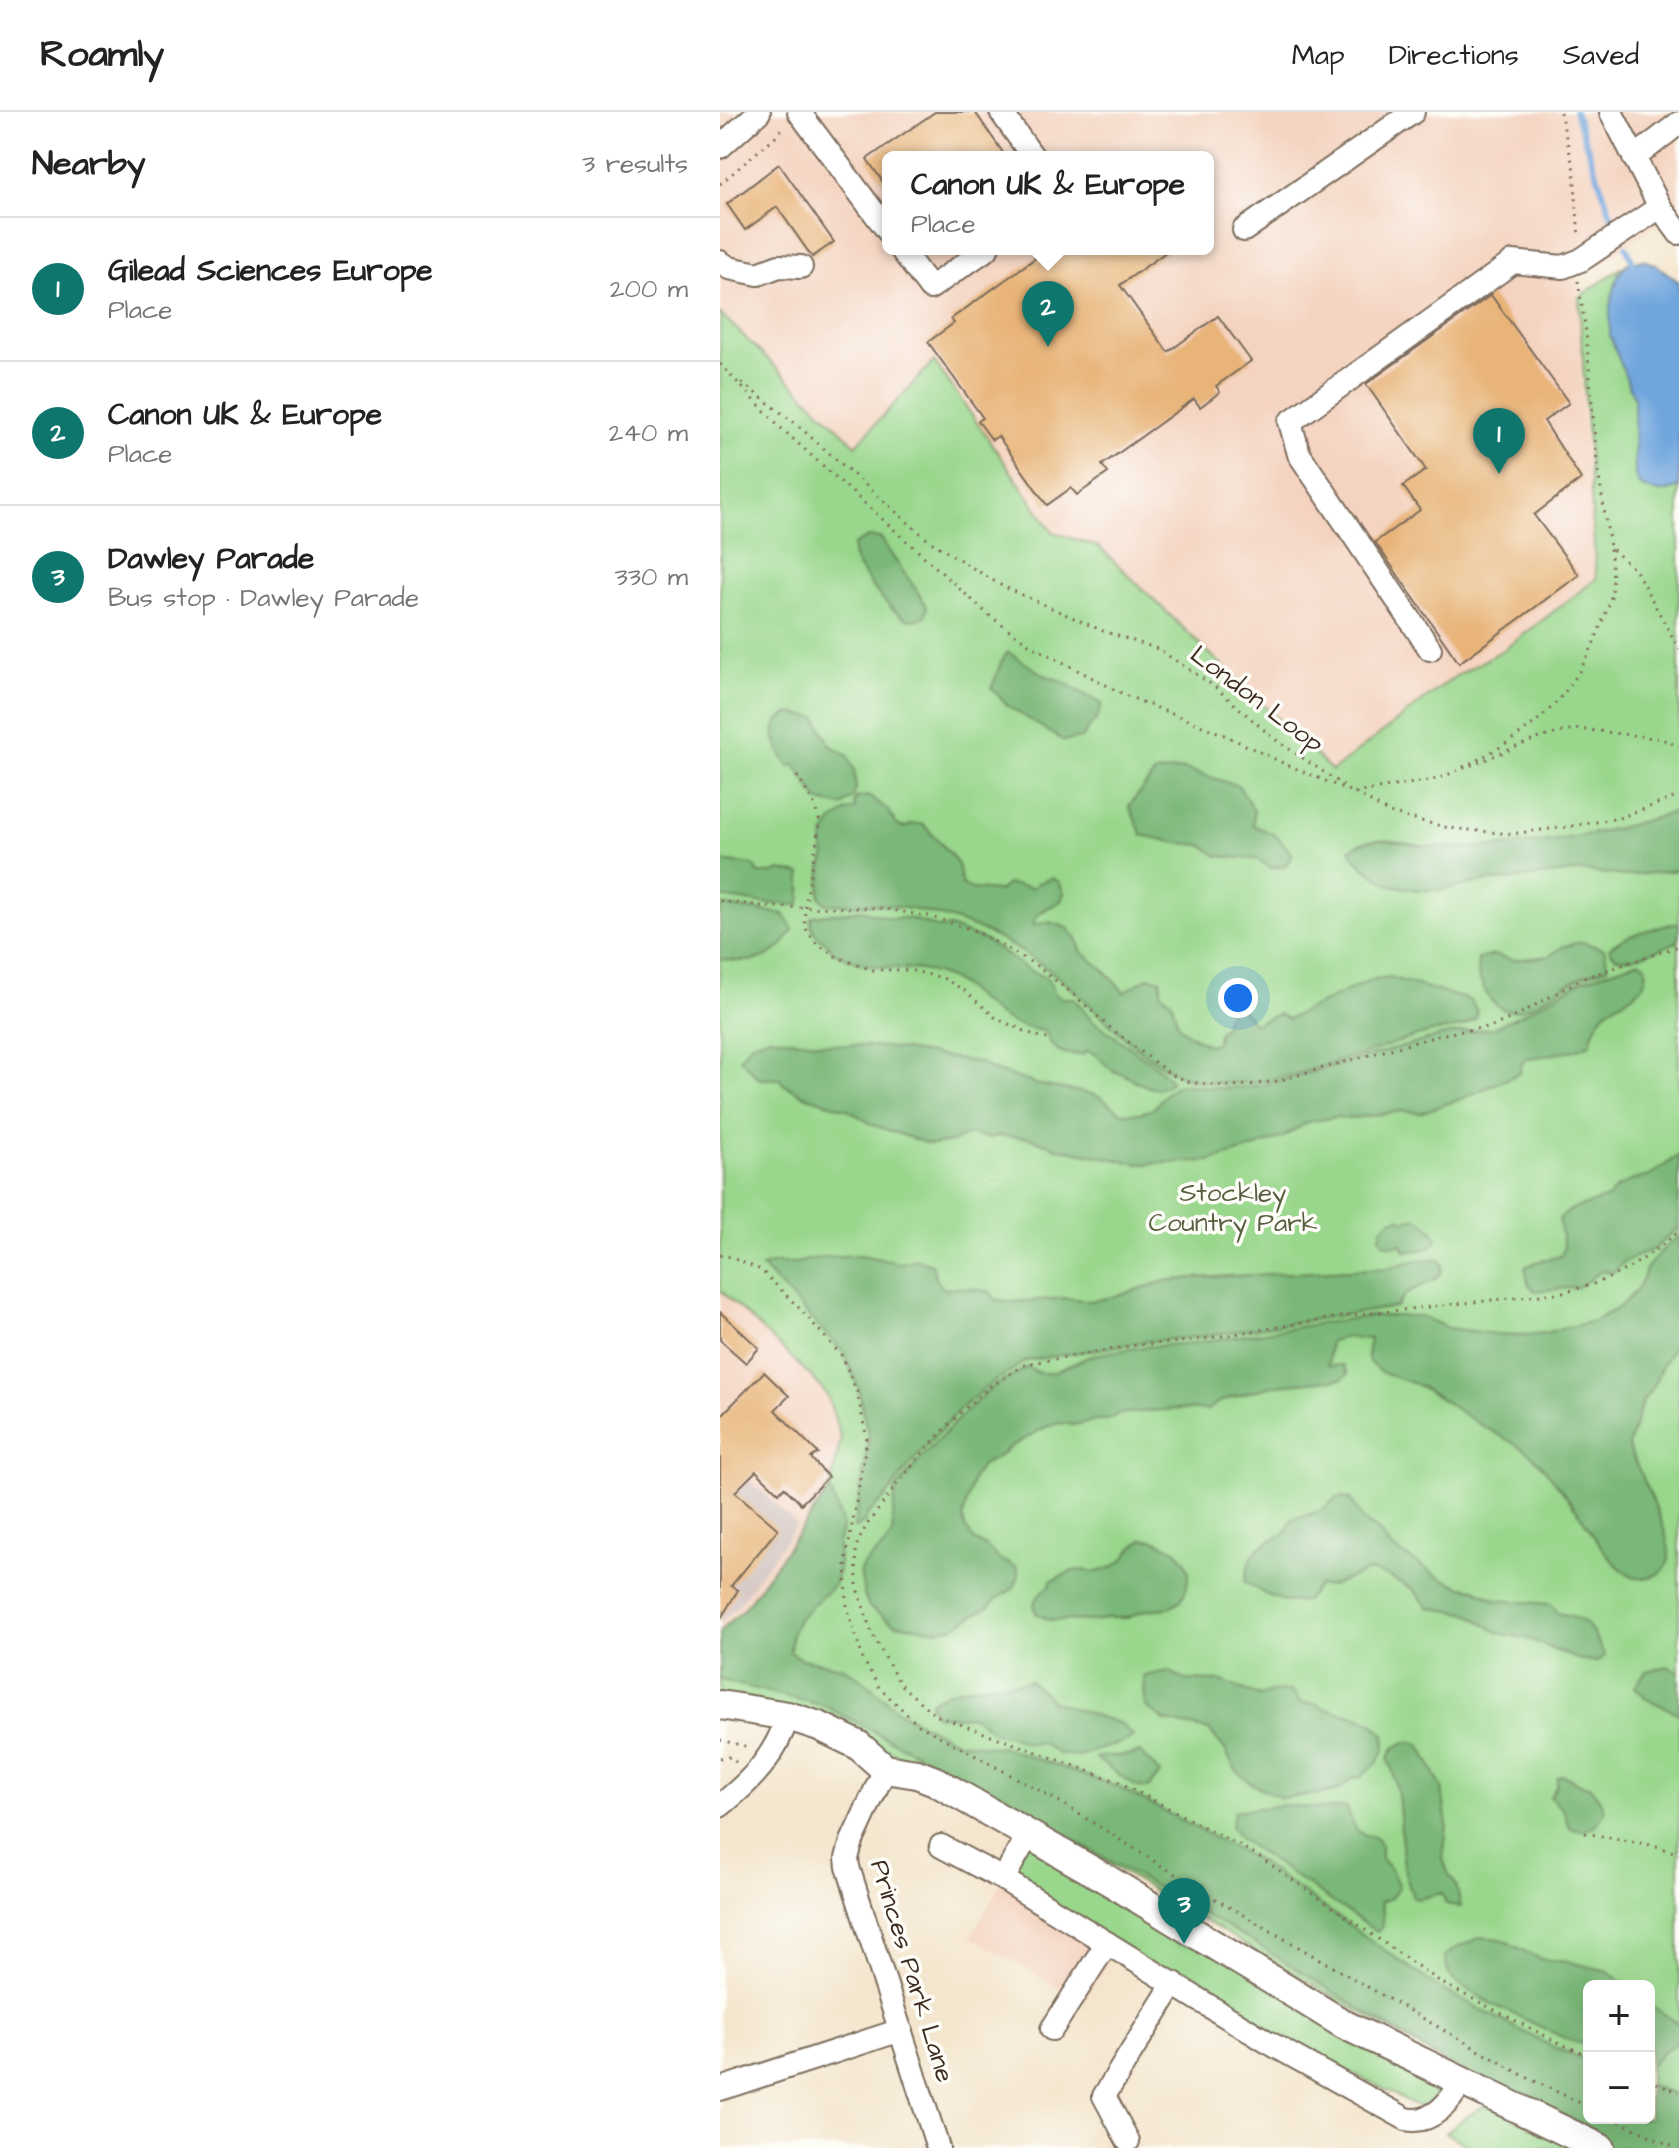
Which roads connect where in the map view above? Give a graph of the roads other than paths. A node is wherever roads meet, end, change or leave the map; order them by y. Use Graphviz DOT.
graph roads {
  1 [pos="759,112"];
  2 [pos="1001,112"];
  3 [pos="1413,112"];
  4 [pos="1611,112"];
  5 [pos="792,118"];
  6 [pos="1679,123"];
  7 [pos="720,147"];
  8 [pos="1029,151"];
  9 [pos="1634,158"];
  10 [pos="1660,207"];
  11 [pos="882,224"];
  12 [pos="1244,230"];
  13 [pos="1679,233"];
  14 [pos="905,255"];
  15 [pos="978,255"];
  16 [pos="720,262"];
  17 [pos="801,267"];
  18 [pos="1430,649"];
  19 [pos="720,1705"];
  20 [pos="788,1716"];
  21 [pos="885,1769"];
  22 [pos="720,1806"];
  23 [pos="1029,1834"];
  24 [pos="941,1846"];
  25 [pos="1003,1879"];
  26 [pos="1107,1943"];
  27 [pos="1174,1983"];
  28 [pos="1052,2029"];
  29 [pos="901,2030"];
  30 [pos="1462,2081"];
  31 [pos="720,2089"];
  32 [pos="1128,2141"];
  33 [pos="938,2148"];
  34 [pos="1600,2148"];
  1 -- 7 [label="street"];
  2 -- 8 [label="street"];
  3 -- 12 [label="street"];
  4 -- 9 [label="street"];
  5 -- 11 [label="street"];
  6 -- 9 [label="street"];
  9 -- 10 [label="street"];
  10 -- 13 [label="street"];
  10 -- 18 [label="street"];
  14 -- 15 [label="street"];
  16 -- 17 [label="street"];
  19 -- 20 [label="main road"];
  20 -- 21 [label="main road"];
  20 -- 22 [label="street"];
  21 -- 23 [label="main road"];
  21 -- 29 [label="street, Princes Park Lane"];
  23 -- 25 [label="street"];
  23 -- 30 [label="main road"];
  24 -- 25 [label="street"];
  25 -- 26 [label="street"];
  26 -- 27 [label="street"];
  26 -- 28 [label="street"];
  27 -- 30 [label="street"];
  27 -- 32 [label="street"];
  29 -- 31 [label="street"];
  29 -- 33 [label="street, Princes Park Lane"];
  30 -- 34 [label="main road"];
}
